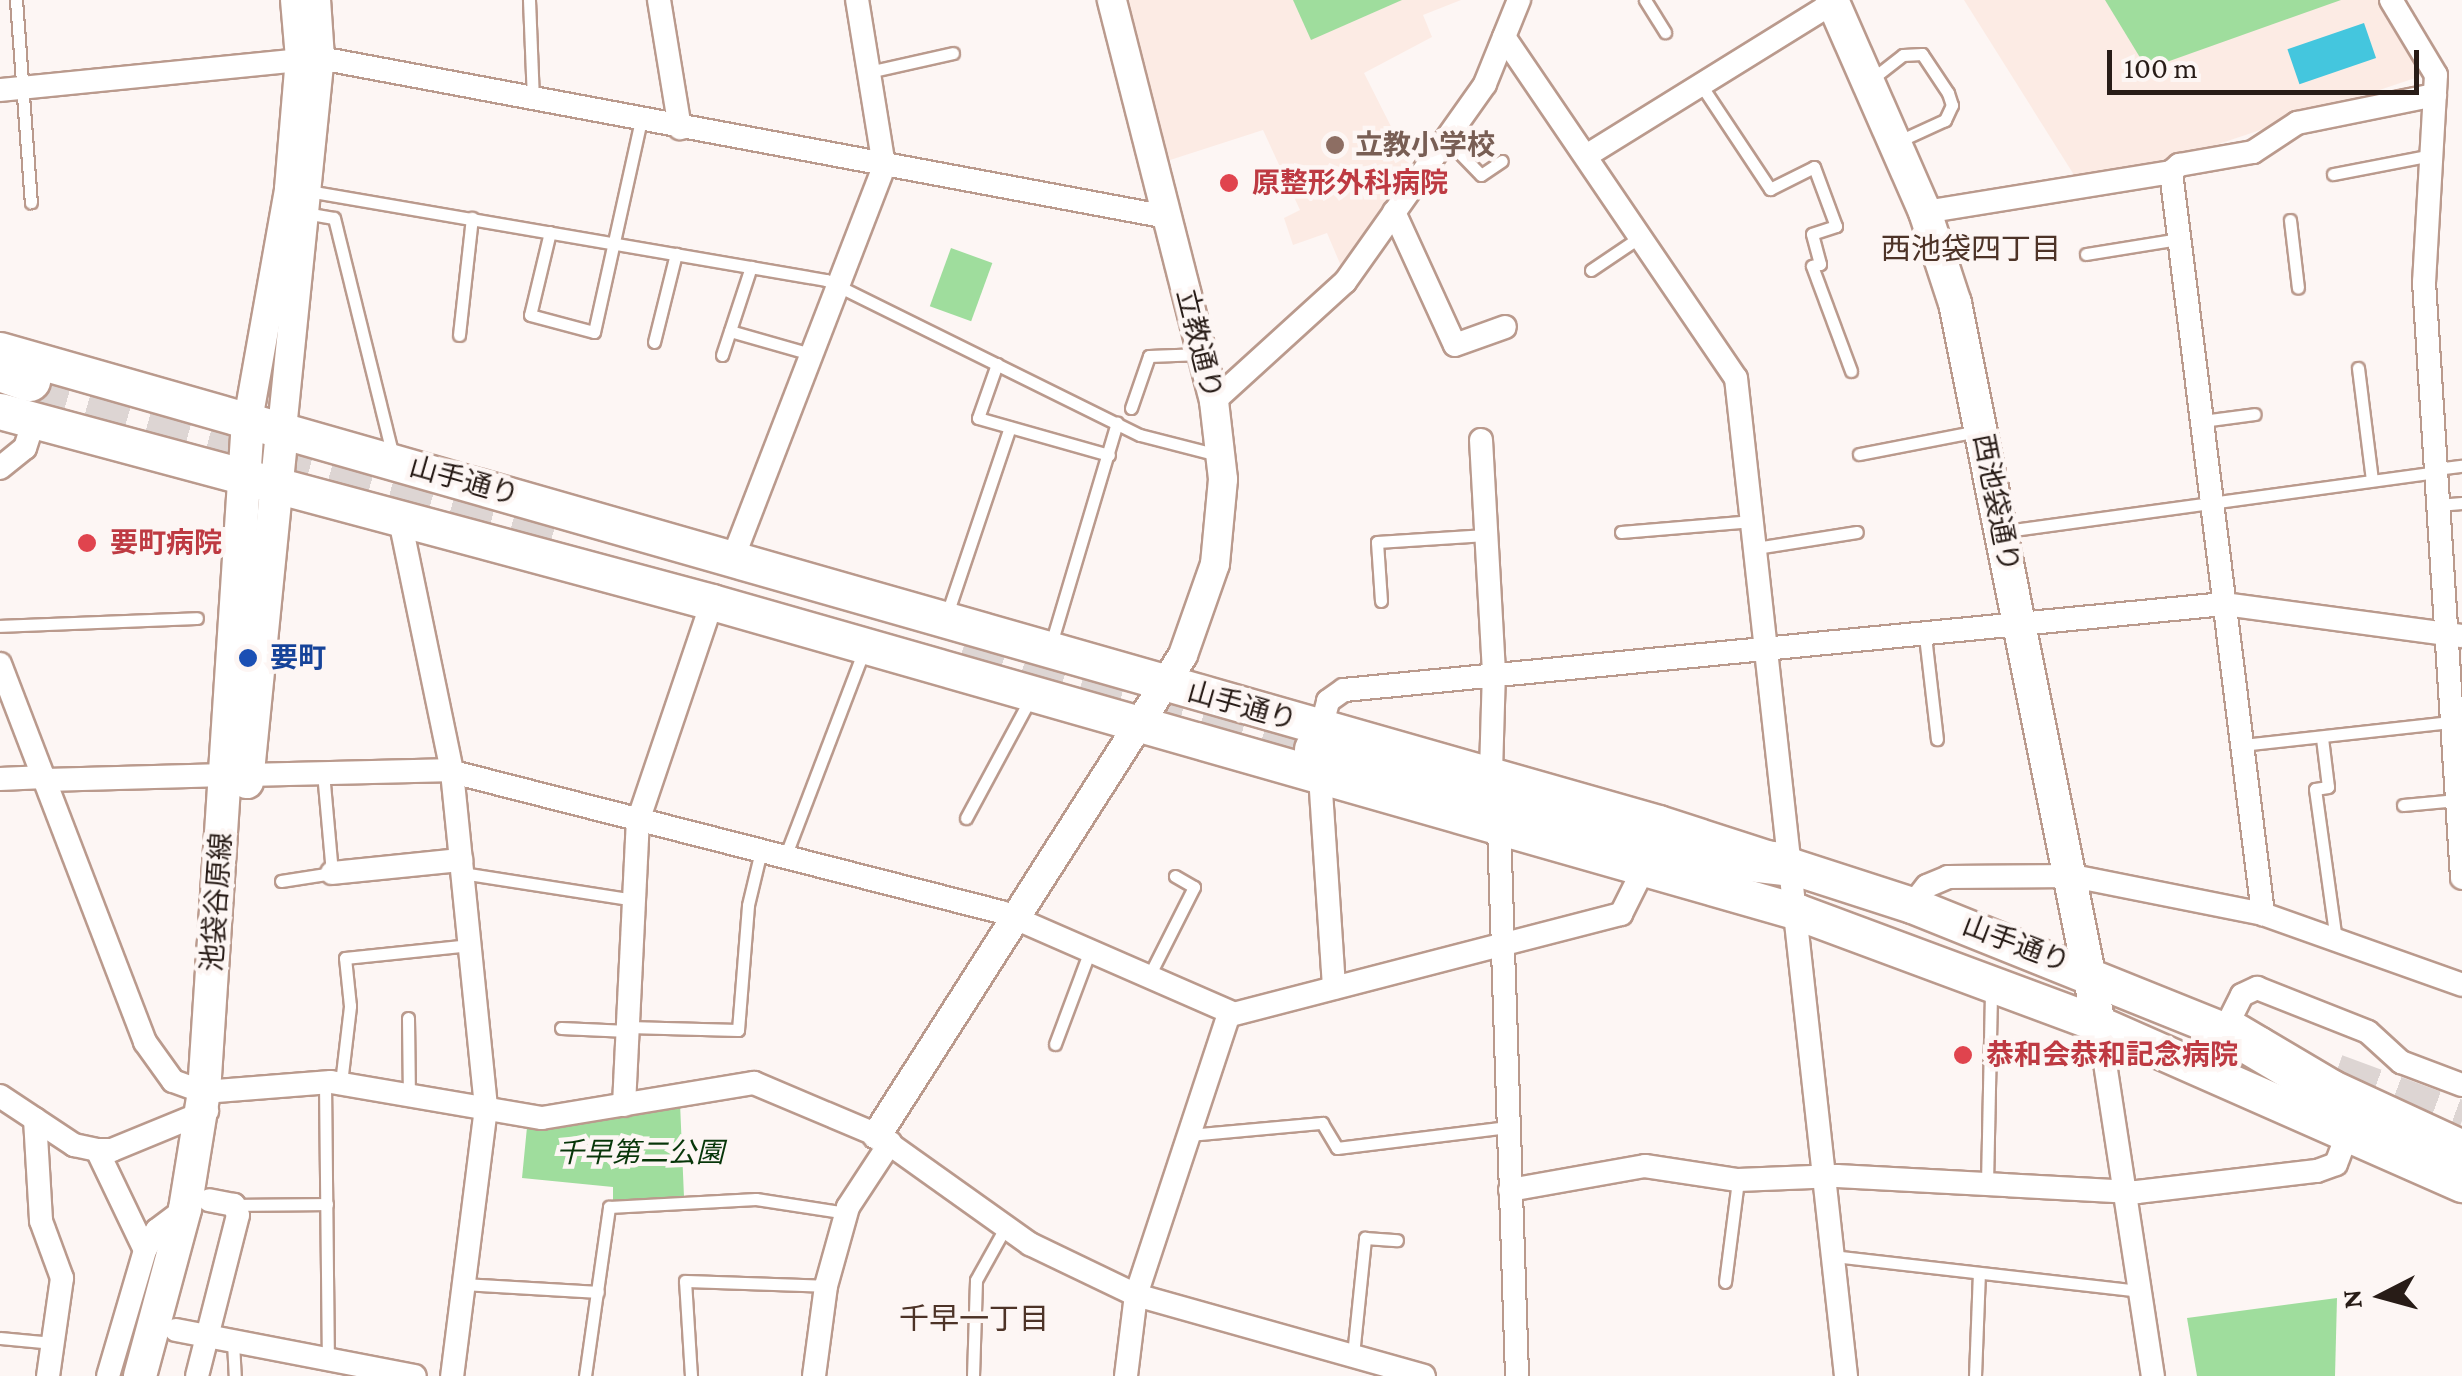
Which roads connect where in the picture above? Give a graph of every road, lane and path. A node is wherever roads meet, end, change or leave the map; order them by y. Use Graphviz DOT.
graph roads {
  1 [pos="16,0"];
  2 [pos="295,0"];
  3 [pos="316,0"];
  4 [pos="529,0"];
  5 [pos="659,0"];
  6 [pos="857,0"];
  7 [pos="1112,0"];
  8 [pos="1519,0"];
  9 [pos="1645,0"];
  10 [pos="2391,0"];
  11 [pos="1835,1"];
  12 [pos="1666,32"];
  13 [pos="1504,37"];
  14 [pos="954,53"];
  15 [pos="310,58"];
  16 [pos="868,72"];
  17 [pos="1868,82"];
  18 [pos="1701,84"];
  19 [pos="10,89"];
  20 [pos="2435,95"];
  21 [pos="533,100"];
  22 [pos="641,120"];
  23 [pos="680,128"];
  24 [pos="1446,139"];
  25 [pos="1895,143"];
  26 [pos="2432,155"];
  27 [pos="1586,156"];
  28 [pos="1502,161"];
  29 [pos="884,166"];
  30 [pos="2171,172"];
  31 [pos="2333,174"];
  32 [pos="30,202"];
  33 [pos="307,202"];
  34 [pos="1394,212"];
  35 [pos="1924,212"];
  36 [pos="1167,217"];
  37 [pos="472,218"];
  38 [pos="2290,220"];
  39 [pos="550,232"];
  40 [pos="1640,237"];
  41 [pos="2179,239"];
  42 [pos="615,244"];
  43 [pos="676,254"];
  44 [pos="2086,254"];
  45 [pos="750,267"];
  46 [pos="1591,270"];
  47 [pos="841,274"];
  48 [pos="2298,288"];
  49 [pos="1505,327"];
  50 [pos="730,330"];
  51 [pos="459,335"];
  52 [pos="654,342"];
  53 [pos="811,354"];
  54 [pos="1202,354"];
  55 [pos="722,355"];
  56 [pos="997,364"];
  57 [pos="2358,368"];
  58 [pos="1851,371"];
  59 [pos="11,389"];
  60 [pos="1214,401"];
  61 [pos="1131,408"];
  62 [pos="2255,414"];
  63 [pos="2202,421"];
  64 [pos="1117,423"];
  65 [pos="265,424"];
  66 [pos="1010,427"];
  67 [pos="1981,430"];
  68 [pos="1480,440"];
  69 [pos="1859,454"];
  70 [pos="1108,455"];
  71 [pos="1222,456"];
  72 [pos="394,460"];
  73 [pos="2462,466"];
  74 [pos="0,468"];
  75 [pos="2436,471"];
  76 [pos="2372,480"];
  77 [pos="257,484"];
  78 [pos="2212,500"];
  79 [pos="2462,503"];
  80 [pos="2438,506"];
  81 [pos="400,520"];
  82 [pos="1753,520"];
  83 [pos="2002,531"];
  84 [pos="1621,532"];
  85 [pos="1857,532"];
  86 [pos="1486,534"];
  87 [pos="1756,548"];
  88 [pos="733,558"];
  89 [pos="1381,601"];
  90 [pos="712,602"];
  91 [pos="2225,604"];
  92 [pos="197,618"];
  93 [pos="944,621"];
  94 [pos="2020,625"];
  95 [pos="0,626"];
  96 [pos="2454,635"];
  97 [pos="1924,636"];
  98 [pos="866,646"];
  99 [pos="1048,651"];
  100 [pos="1767,654"];
  101 [pos="0,664"];
  102 [pos="1494,671"];
  103 [pos="1164,684"];
  104 [pos="1032,695"];
  105 [pos="2452,722"];
  106 [pos="1137,725"];
  107 [pos="1937,738"];
  108 [pos="2322,738"];
  109 [pos="2242,745"];
  110 [pos="1319,751"];
  111 [pos="452,772"];
  112 [pos="322,773"];
  113 [pos="236,774"];
  114 [pos="1491,775"];
  115 [pos="0,778"];
  116 [pos="45,778"];
  117 [pos="2458,785"];
  118 [pos="2402,805"];
  119 [pos="966,818"];
  120 [pos="638,821"];
  121 [pos="1499,827"];
  122 [pos="762,851"];
  123 [pos="785,858"];
  124 [pos="1787,865"];
  125 [pos="462,867"];
  126 [pos="1643,870"];
  127 [pos="332,873"];
  128 [pos="1174,876"];
  129 [pos="2073,876"];
  130 [pos="2462,878"];
  131 [pos="281,881"];
  132 [pos="634,900"];
  133 [pos="1912,905"];
  134 [pos="1798,912"];
  135 [pos="2263,914"];
  136 [pos="1016,918"];
  137 [pos="2336,940"];
  138 [pos="470,945"];
  139 [pos="1502,945"];
  140 [pos="1089,953"];
  141 [pos="2090,972"];
  142 [pos="1148,978"];
  143 [pos="1992,984"];
  144 [pos="2462,985"];
  145 [pos="1334,988"];
  146 [pos="1230,1014"];
  147 [pos="408,1018"];
  148 [pos="2099,1024"];
  149 [pos="560,1028"];
  150 [pos="628,1029"];
  151 [pos="2229,1032"];
  152 [pos="1055,1044"];
  153 [pos="333,1083"];
  154 [pos="2462,1086"];
  155 [pos="409,1095"];
  156 [pos="0,1096"];
  157 [pos="210,1100"];
  158 [pos="624,1106"];
  159 [pos="486,1108"];
  160 [pos="35,1119"];
  161 [pos="1508,1127"];
  162 [pos="2462,1128"];
  163 [pos="2349,1130"];
  164 [pos="1189,1135"];
  165 [pos="883,1139"];
  166 [pos="97,1150"];
  167 [pos="2462,1152"];
  168 [pos="1825,1176"];
  169 [pos="1738,1180"];
  170 [pos="1987,1184"];
  171 [pos="2462,1184"];
  172 [pos="1510,1190"];
  173 [pos="2125,1192"];
  174 [pos="327,1204"];
  175 [pos="209,1205"];
  176 [pos="846,1213"];
  177 [pos="1006,1226"];
  178 [pos="1396,1240"];
  179 [pos="145,1250"];
  180 [pos="1834,1256"];
  181 [pos="1979,1274"];
  182 [pos="1724,1282"];
  183 [pos="464,1284"];
  184 [pos="826,1286"];
  185 [pos="2140,1291"];
  186 [pos="598,1292"];
  187 [pos="1136,1295"];
  188 [pos="192,1333"];
  189 [pos="0,1338"];
  190 [pos="233,1342"];
  191 [pos="53,1343"];
  192 [pos="1353,1355"];
  193 [pos="328,1360"];
  194 [pos="1382,1370"];
  195 [pos="48,1376"];
  196 [pos="108,1376"];
  197 [pos="140,1376"];
  198 [pos="163,1376"];
  199 [pos="197,1376"];
  200 [pos="235,1376"];
  201 [pos="415,1376"];
  202 [pos="452,1376"];
  203 [pos="584,1376"];
  204 [pos="691,1376"];
  205 [pos="814,1376"];
  206 [pos="974,1376"];
  207 [pos="1126,1376"];
  208 [pos="1424,1376"];
  209 [pos="1517,1376"];
  210 [pos="1846,1376"];
  211 [pos="1974,1376"];
  212 [pos="2153,1376"];
  1 -- 19 [label="lane"];
  2 -- 15 [label="street"];
  3 -- 15 [label="street"];
  4 -- 21 [label="lane"];
  5 -- 23 [label="street"];
  6 -- 16 [label="street"];
  7 -- 36 [label="street, 立教通り"];
  8 -- 13 [label="street"];
  9 -- 12 [label="lane"];
  10 -- 20 [label="street"];
  11 -- 17 [label="main road, 西池袋通り"];
  11 -- 18 [label="street"];
  13 -- 24 [label="street"];
  13 -- 27 [label="street"];
  14 -- 16 [label="lane"];
  15 -- 19 [label="street"];
  15 -- 21 [label="street"];
  15 -- 33 [label="street"];
  15 -- 65 [label="street"];
  16 -- 29 [label="street"];
  17 -- 25 [label="main road, 西池袋通り"];
  17 -- 25 [label="lane"];
  18 -- 27 [label="street"];
  18 -- 58 [label="lane"];
  19 -- 32 [label="lane"];
  20 -- 26 [label="street"];
  20 -- 30 [label="street"];
  21 -- 22 [label="street"];
  22 -- 23 [label="street"];
  22 -- 42 [label="lane"];
  23 -- 29 [label="street"];
  24 -- 28 [label="lane"];
  24 -- 34 [label="street"];
  25 -- 35 [label="main road, 西池袋通り"];
  26 -- 31 [label="lane"];
  26 -- 75 [label="street"];
  27 -- 40 [label="street"];
  29 -- 36 [label="street"];
  29 -- 47 [label="street"];
  30 -- 35 [label="street"];
  30 -- 41 [label="street"];
  33 -- 37 [label="lane"];
  33 -- 65 [label="street"];
  33 -- 72 [label="lane"];
  34 -- 49 [label="street"];
  34 -- 60 [label="street"];
  35 -- 67 [label="main road, 西池袋通り"];
  36 -- 54 [label="street, 立教通り"];
  37 -- 39 [label="lane"];
  37 -- 51 [label="lane"];
  38 -- 48 [label="lane"];
  39 -- 42 [label="lane"];
  39 -- 42 [label="lane"];
  40 -- 46 [label="lane"];
  40 -- 82 [label="street"];
  41 -- 44 [label="lane"];
  41 -- 63 [label="street"];
  42 -- 43 [label="lane"];
  43 -- 45 [label="lane"];
  43 -- 52 [label="lane"];
  45 -- 47 [label="lane"];
  45 -- 50 [label="lane"];
  47 -- 53 [label="street"];
  47 -- 56 [label="lane"];
  50 -- 53 [label="lane"];
  50 -- 55 [label="lane"];
  53 -- 88 [label="street"];
  54 -- 60 [label="street, 立教通り"];
  54 -- 61 [label="lane"];
  56 -- 64 [label="lane"];
  56 -- 66 [label="lane"];
  57 -- 76 [label="lane"];
  59 -- 65 [label="main road, 山手通り"];
  59 -- 74 [label="street"];
  59 -- 77 [label="main road, 山手通り"];
  60 -- 71 [label="street, 立教通り"];
  62 -- 63 [label="lane"];
  63 -- 78 [label="street"];
  64 -- 70 [label="lane"];
  64 -- 71 [label="lane"];
  65 -- 72 [label="main road, 山手通り"];
  65 -- 77 [label="main road, 池袋谷原線"];
  66 -- 70 [label="lane"];
  66 -- 93 [label="lane"];
  67 -- 69 [label="lane"];
  67 -- 83 [label="main road, 西池袋通り"];
  68 -- 86 [label="street"];
  70 -- 99 [label="lane"];
  71 -- 103 [label="street, 立教通り"];
  72 -- 88 [label="main road, 山手通り"];
  73 -- 75 [label="lane"];
  75 -- 76 [label="lane"];
  75 -- 80 [label="street"];
  76 -- 78 [label="lane"];
  77 -- 81 [label="main road, 山手通り"];
  77 -- 113 [label="main road, 池袋谷原線"];
  78 -- 83 [label="lane"];
  78 -- 91 [label="street"];
  79 -- 80 [label="lane"];
  80 -- 96 [label="street"];
  81 -- 90 [label="main road, 山手通り"];
  81 -- 111 [label="street"];
  82 -- 84 [label="lane"];
  82 -- 87 [label="street"];
  83 -- 94 [label="main road, 西池袋通り"];
  85 -- 87 [label="lane"];
  86 -- 89 [label="lane"];
  86 -- 102 [label="street"];
  87 -- 100 [label="street"];
  88 -- 93 [label="main road, 山手通り"];
  90 -- 98 [label="main road, 山手通り"];
  90 -- 120 [label="street"];
  91 -- 94 [label="street"];
  91 -- 96 [label="street"];
  91 -- 109 [label="street"];
  92 -- 95 [label="lane"];
  93 -- 99 [label="main road, 山手通り"];
  94 -- 97 [label="street"];
  94 -- 129 [label="main road, 西池袋通り"];
  96 -- 105 [label="street"];
  97 -- 100 [label="street"];
  97 -- 107 [label="lane"];
  98 -- 104 [label="main road, 山手通り"];
  98 -- 123 [label="lane"];
  99 -- 103 [label="main road, 山手通り"];
  99 -- 104 [label="main road"];
  100 -- 102 [label="street"];
  100 -- 124 [label="street"];
  101 -- 116 [label="street"];
  102 -- 110 [label="street"];
  102 -- 114 [label="street"];
  103 -- 106 [label="street, 立教通り"];
  103 -- 110 [label="main road, 山手通り"];
  104 -- 106 [label="main road, 山手通り"];
  104 -- 119 [label="lane"];
  105 -- 108 [label="lane"];
  105 -- 117 [label="street"];
  106 -- 110 [label="main road, 山手通り"];
  106 -- 136 [label="street, 立教通り"];
  108 -- 109 [label="lane"];
  108 -- 137 [label="lane"];
  109 -- 135 [label="street"];
  110 -- 114 [label="main road, 山手通り"];
  110 -- 121 [label="main road, 山手通り"];
  110 -- 124 [label="highway"];
  110 -- 145 [label="street"];
  111 -- 112 [label="street"];
  111 -- 120 [label="street"];
  111 -- 125 [label="street"];
  112 -- 113 [label="street"];
  112 -- 127 [label="lane"];
  113 -- 116 [label="street"];
  113 -- 157 [label="main road, 池袋谷原線"];
  114 -- 124 [label="main road, 山手通り"];
  115 -- 116 [label="street"];
  116 -- 157 [label="street"];
  117 -- 118 [label="lane"];
  117 -- 130 [label="street"];
  120 -- 122 [label="street"];
  120 -- 132 [label="street"];
  121 -- 126 [label="main road, 山手通り"];
  121 -- 139 [label="street"];
  122 -- 123 [label="street"];
  122 -- 150 [label="lane"];
  123 -- 136 [label="street"];
  124 -- 133 [label="main road, 山手通り"];
  124 -- 134 [label="street"];
  125 -- 127 [label="street"];
  125 -- 132 [label="lane"];
  125 -- 138 [label="street"];
  126 -- 134 [label="main road, 山手通り"];
  126 -- 139 [label="street"];
  127 -- 131 [label="lane"];
  128 -- 142 [label="lane"];
  129 -- 133 [label="street"];
  129 -- 135 [label="street"];
  129 -- 141 [label="main road, 西池袋通り"];
  132 -- 150 [label="street"];
  133 -- 141 [label="main road, 山手通り"];
  134 -- 143 [label="main road, 山手通り"];
  134 -- 168 [label="street"];
  135 -- 137 [label="street"];
  136 -- 140 [label="street"];
  136 -- 165 [label="street, 立教通り"];
  137 -- 144 [label="street"];
  138 -- 153 [label="lane"];
  138 -- 159 [label="street"];
  139 -- 145 [label="street"];
  139 -- 161 [label="street"];
  140 -- 142 [label="street"];
  140 -- 152 [label="lane"];
  141 -- 148 [label="main road, 西池袋通り"];
  141 -- 151 [label="main road, 山手通り"];
  142 -- 146 [label="street"];
  143 -- 148 [label="main road, 山手通り"];
  143 -- 170 [label="lane"];
  145 -- 146 [label="street"];
  146 -- 164 [label="street"];
  147 -- 155 [label="lane"];
  148 -- 163 [label="main road, 山手通り"];
  148 -- 173 [label="street"];
  149 -- 150 [label="lane"];
  150 -- 158 [label="street"];
  151 -- 154 [label="street"];
  151 -- 162 [label="main road, 山手通り"];
  151 -- 167 [label="highway"];
  153 -- 155 [label="street"];
  153 -- 157 [label="street"];
  153 -- 174 [label="lane"];
  155 -- 159 [label="street"];
  156 -- 160 [label="street"];
  157 -- 166 [label="street"];
  157 -- 175 [label="main road, 池袋谷原線"];
  158 -- 159 [label="street"];
  158 -- 165 [label="street"];
  159 -- 183 [label="street"];
  160 -- 166 [label="street"];
  160 -- 191 [label="street"];
  161 -- 164 [label="lane"];
  161 -- 172 [label="street"];
  163 -- 171 [label="main road, 山手通り"];
  163 -- 173 [label="street"];
  164 -- 187 [label="street"];
  165 -- 176 [label="street"];
  165 -- 177 [label="street"];
  166 -- 179 [label="street"];
  168 -- 169 [label="street"];
  168 -- 170 [label="street"];
  168 -- 180 [label="street"];
  169 -- 172 [label="street"];
  169 -- 182 [label="lane"];
  170 -- 173 [label="street"];
  172 -- 209 [label="street"];
  173 -- 185 [label="street"];
  174 -- 175 [label="lane"];
  174 -- 193 [label="lane"];
  175 -- 179 [label="street"];
  175 -- 188 [label="main road, 池袋谷原線"];
  175 -- 197 [label="main road, 池袋谷原線"];
  176 -- 184 [label="street"];
  176 -- 186 [label="lane"];
  177 -- 187 [label="street"];
  177 -- 206 [label="lane"];
  178 -- 192 [label="lane"];
  179 -- 196 [label="street"];
  180 -- 181 [label="lane"];
  180 -- 210 [label="street"];
  181 -- 185 [label="lane"];
  181 -- 211 [label="lane"];
  183 -- 186 [label="lane"];
  183 -- 202 [label="street"];
  184 -- 204 [label="lane"];
  184 -- 205 [label="street"];
  185 -- 212 [label="street"];
  186 -- 203 [label="lane"];
  187 -- 192 [label="street"];
  187 -- 207 [label="street"];
  188 -- 190 [label="street"];
  188 -- 198 [label="main road, 池袋谷原線"];
  188 -- 199 [label="street"];
  189 -- 191 [label="lane"];
  190 -- 193 [label="street"];
  190 -- 200 [label="lane"];
  191 -- 195 [label="street"];
  192 -- 194 [label="street"];
  193 -- 201 [label="street"];
  194 -- 208 [label="street"];
}
